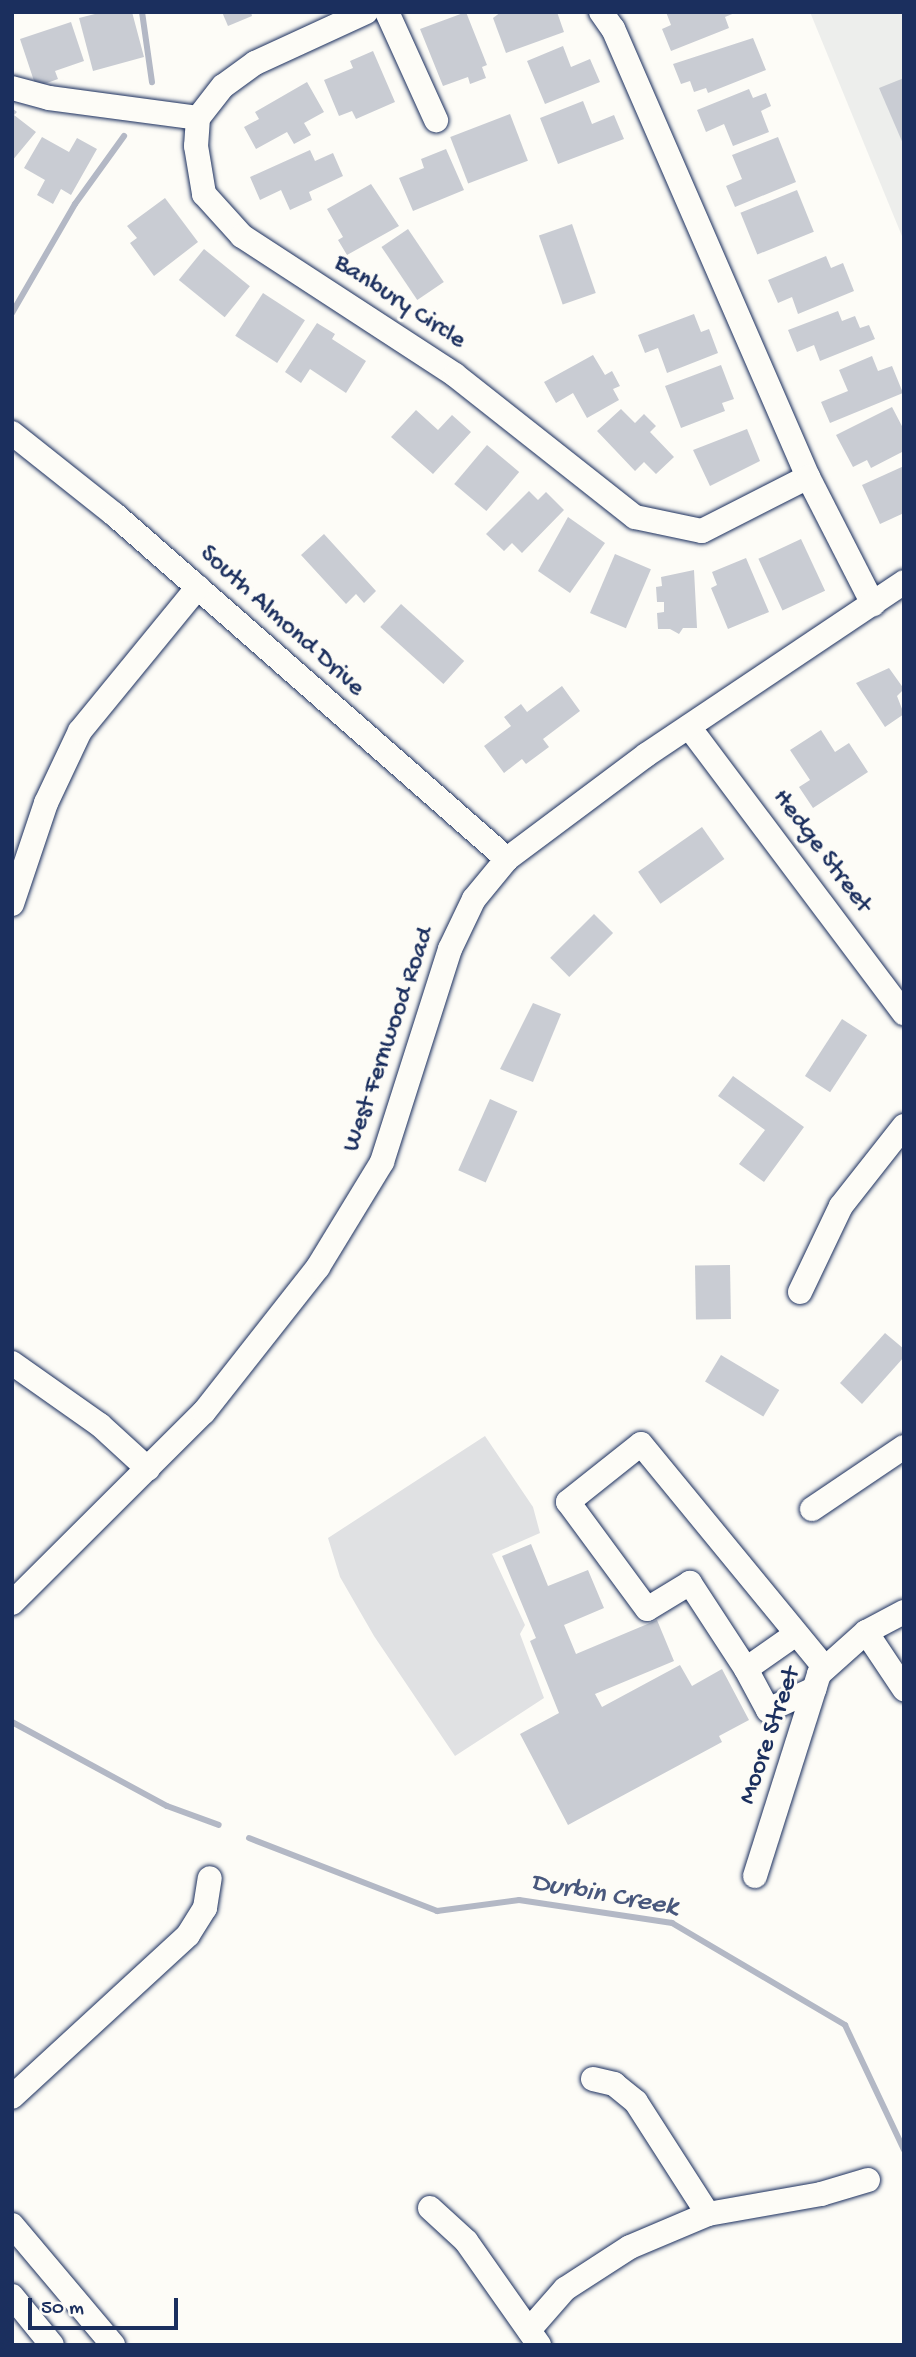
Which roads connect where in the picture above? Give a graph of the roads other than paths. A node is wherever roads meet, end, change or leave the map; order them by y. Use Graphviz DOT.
graph roads {
  1 [pos="366,12"];
  2 [pos="387,12"];
  3 [pos="601,12"];
  4 [pos="12,88"];
  5 [pos="198,118"];
  6 [pos="436,120"];
  7 [pos="12,433"];
  8 [pos="808,477"];
  9 [pos="904,582"];
  10 [pos="198,587"];
  11 [pos="873,604"];
  12 [pos="689,727"];
  13 [pos="507,859"];
  14 [pos="12,904"];
  15 [pos="904,1013"];
  16 [pos="904,1126"];
  17 [pos="800,1292"];
  18 [pos="12,1363"];
  19 [pos="904,1447"];
  20 [pos="148,1469"];
  21 [pos="812,1509"];
  22 [pos="12,1603"];
  23 [pos="904,1612"];
  24 [pos="866,1632"];
  25 [pos="796,1633"];
  26 [pos="746,1669"];
  27 [pos="819,1679"];
  28 [pos="904,1689"];
  29 [pos="755,1876"];
  30 [pos="210,1878"];
  31 [pos="593,2079"];
  32 [pos="12,2097"];
  33 [pos="868,2180"];
  34 [pos="430,2208"];
  35 [pos="708,2214"];
  36 [pos="12,2225"];
  37 [pos="12,2296"];
  38 [pos="534,2337"];
  39 [pos="52,2345"];
  40 [pos="113,2345"];
  1 -- 5 [label="street"];
  2 -- 6 [label="street"];
  3 -- 8 [label="street"];
  4 -- 5 [label="street"];
  5 -- 8 [label="street, Banbury Circle"];
  7 -- 10 [label="street, South Almond Drive"];
  8 -- 11 [label="street"];
  9 -- 11 [label="street, West Fernwood Road"];
  10 -- 13 [label="street, South Almond Drive"];
  10 -- 14 [label="street"];
  11 -- 12 [label="street, West Fernwood Road"];
  12 -- 13 [label="street, West Fernwood Road"];
  12 -- 15 [label="street, Hedge Street"];
  13 -- 20 [label="street, West Fernwood Road"];
  16 -- 17 [label="street"];
  18 -- 20 [label="street"];
  19 -- 21 [label="street"];
  20 -- 22 [label="street, West Fernwood Road"];
  23 -- 24 [label="street, Moore Street"];
  24 -- 27 [label="street, Moore Street"];
  24 -- 28 [label="street"];
  25 -- 26 [label="street"];
  25 -- 26 [label="street"];
  25 -- 27 [label="street"];
  26 -- 27 [label="street"];
  27 -- 29 [label="street, Moore Street"];
  30 -- 32 [label="street"];
  31 -- 35 [label="street"];
  33 -- 35 [label="street"];
  34 -- 38 [label="street"];
  35 -- 38 [label="street"];
  36 -- 40 [label="street"];
  37 -- 39 [label="street"];
}
